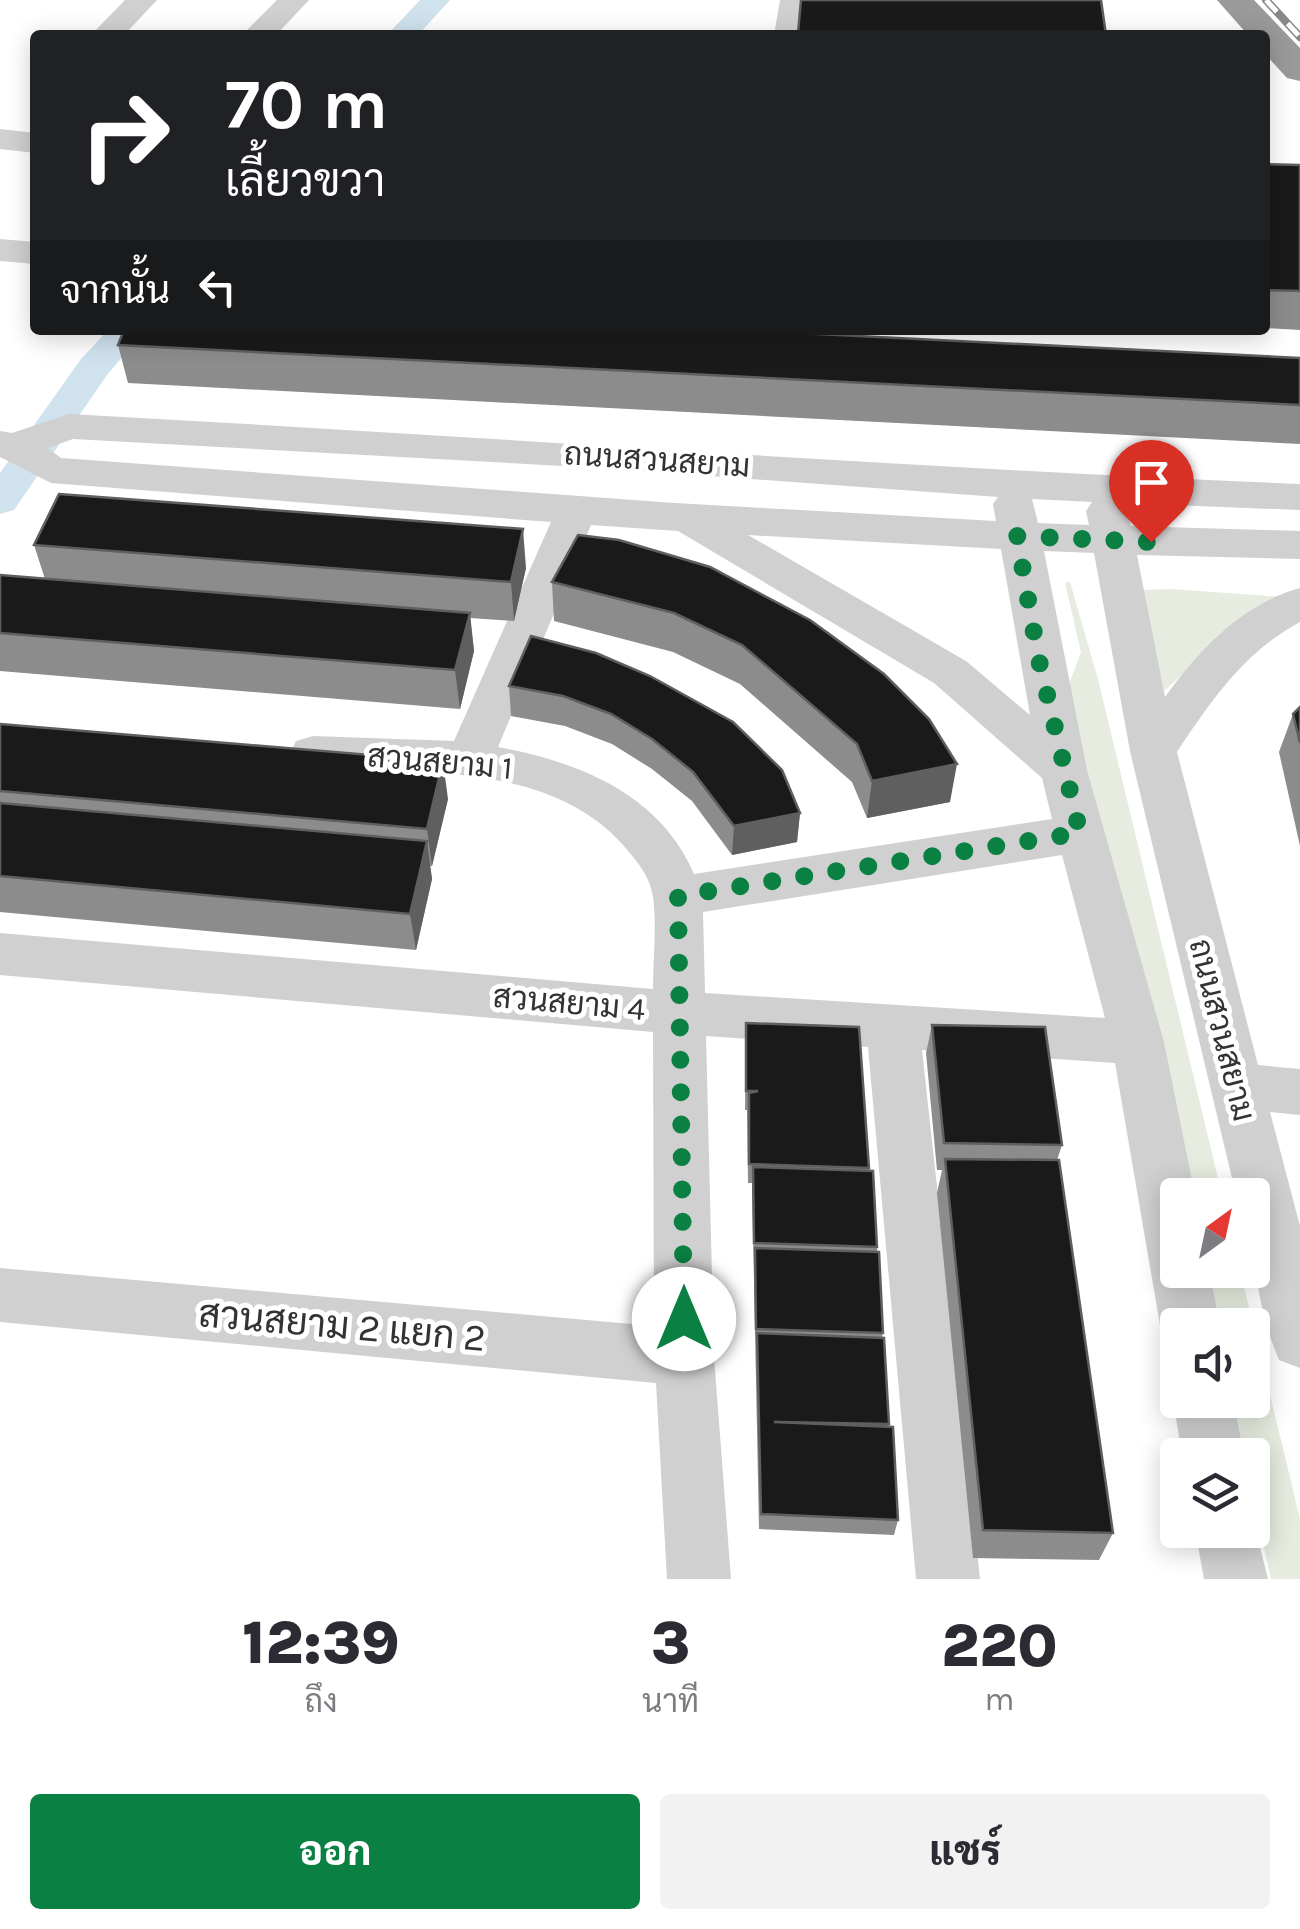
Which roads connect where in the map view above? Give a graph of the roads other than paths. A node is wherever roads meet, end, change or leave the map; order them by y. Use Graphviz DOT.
graph roads {
  1 [pos="142,0"];
  2 [pos="294,0"];
  3 [pos="795,0"];
  4 [pos="1203,0"];
  5 [pos="1235,0"];
  6 [pos="112,30"];
  7 [pos="263,30"];
  8 [pos="791,30"];
  9 [pos="1230,30"];
  10 [pos="1263,30"];
  11 [pos="1270,38"];
  12 [pos="1300,70"];
  13 [pos="1270,76"];
  14 [pos="1300,109"];
  15 [pos="0,139"];
  16 [pos="30,142"];
  17 [pos="0,250"];
  18 [pos="30,253"];
  19 [pos="22,450"];
  20 [pos="1012,484"];
  21 [pos="1102,489"];
  22 [pos="1300,497"];
  23 [pos="576,512"];
  24 [pos="676,517"];
  25 [pos="1017,536"];
  26 [pos="1114,541"];
  27 [pos="1300,545"];
  28 [pos="1300,603"];
  29 [pos="274,751"];
  30 [pos="1153,751"];
  31 [pos="469,760"];
  32 [pos="1063,770"];
  33 [pos="1080,833"];
  34 [pos="678,896"];
  35 [pos="0,954"];
  36 [pos="682,1013"];
  37 [pos="893,1027"];
  38 [pos="1138,1042"];
  39 [pos="1236,1086"];
  40 [pos="1300,1092"];
  41 [pos="1163,1178"];
  42 [pos="0,1295"];
  43 [pos="1300,1340"];
  44 [pos="684,1357"];
  45 [pos="1230,1548"];
  46 [pos="699,1579"];
  47 [pos="948,1579"];
  48 [pos="1236,1579"];
  1 -- 6 [label="street"];
  2 -- 7 [label="street"];
  3 -- 8 [label="street"];
  4 -- 9 [label="highway"];
  5 -- 10 [label="highway"];
  11 -- 12 [label="highway"];
  13 -- 14 [label="highway"];
  15 -- 16 [label="street"];
  17 -- 18 [label="street"];
  19 -- 20 [label="street, ถนนสวนสยาม"];
  19 -- 23 [label="street, ถนนสวนสยาม"];
  20 -- 21 [label="street, ถนนสวนสยาม"];
  20 -- 25 [label="street"];
  21 -- 22 [label="street, ถนนสวนสยาม"];
  21 -- 26 [label="street"];
  23 -- 24 [label="street, ถนนสวนสยาม"];
  23 -- 31 [label="street"];
  24 -- 25 [label="street, ถนนสวนสยาม"];
  24 -- 32 [label="street"];
  25 -- 26 [label="street, ถนนสวนสยาม"];
  25 -- 32 [label="street"];
  26 -- 27 [label="street, ถนนสวนสยาม"];
  26 -- 30 [label="street, ถนนสวนสยาม"];
  28 -- 30 [label="street"];
  29 -- 31 [label="street, สวนสยาม 1"];
  30 -- 39 [label="street, ถนนสวนสยาม"];
  31 -- 34 [label="street, สวนสยาม 1"];
  32 -- 33 [label="street"];
  33 -- 34 [label="street"];
  33 -- 38 [label="street"];
  34 -- 36 [label="street"];
  35 -- 36 [label="street, สวนสยาม 4"];
  36 -- 37 [label="street, สวนสยาม 4"];
  36 -- 44 [label="street"];
  37 -- 38 [label="street, สวนสยาม 4"];
  37 -- 47 [label="street"];
  38 -- 41 [label="street"];
  39 -- 40 [label="street"];
  39 -- 43 [label="street, ถนนสวนสยาม"];
  42 -- 44 [label="street, สวนสยาม 2 แยก 2"];
  44 -- 46 [label="street"];
  45 -- 48 [label="street"];
}
